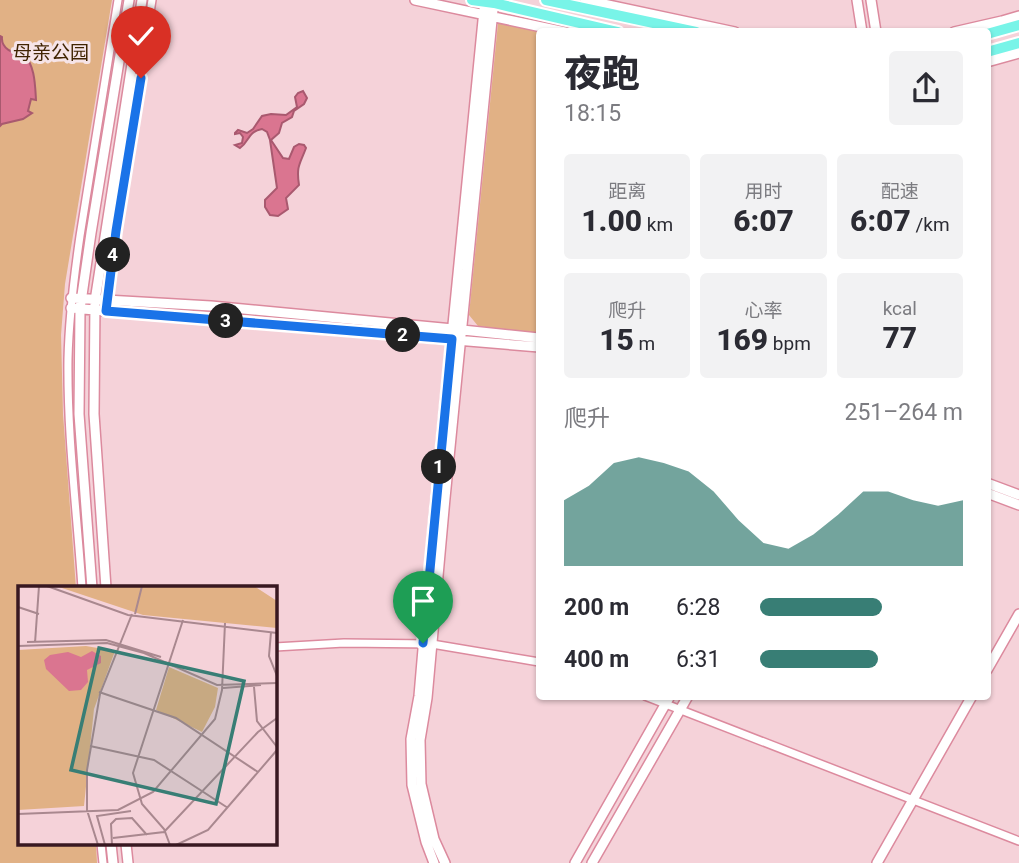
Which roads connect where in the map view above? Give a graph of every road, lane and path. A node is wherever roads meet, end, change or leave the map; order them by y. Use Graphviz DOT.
graph roads {
  1 [pos="118,0"];
  2 [pos="129,0"];
  3 [pos="142,0"];
  4 [pos="152,0"];
  5 [pos="415,0"];
  6 [pos="472,0"];
  7 [pos="546,0"];
  8 [pos="585,0"];
  9 [pos="857,0"];
  10 [pos="871,0"];
  11 [pos="489,1"];
  12 [pos="488,16"];
  13 [pos="1019,16"];
  14 [pos="1019,25"];
  15 [pos="546,28"];
  16 [pos="601,28"];
  17 [pos="677,28"];
  18 [pos="716,28"];
  19 [pos="861,28"];
  20 [pos="875,28"];
  21 [pos="971,28"];
  22 [pos="991,33"];
  23 [pos="1019,43"];
  24 [pos="991,50"];
  25 [pos="1019,53"];
  26 [pos="991,61"];
  27 [pos="76,304"];
  28 [pos="95,306"];
  29 [pos="106,306"];
  30 [pos="457,334"];
  31 [pos="536,338"];
  32 [pos="536,347"];
  33 [pos="991,484"];
  34 [pos="991,494"];
  35 [pos="1019,495"];
  36 [pos="1019,505"];
  37 [pos="82,586"];
  38 [pos="92,586"];
  39 [pos="106,586"];
  40 [pos="1019,614"];
  41 [pos="428,644"];
  42 [pos="276,647"];
  43 [pos="536,662"];
  44 [pos="991,663"];
  45 [pos="668,700"];
  46 [pos="686,700"];
  47 [pos="970,700"];
  48 [pos="680,710"];
  49 [pos="914,800"];
  50 [pos="1019,841"];
  51 [pos="434,863"];
  52 [pos="444,863"];
  53 [pos="575,863"];
  54 [pos="592,863"];
  55 [pos="877,863"];
  1 -- 27 [label="street"];
  2 -- 27 [label="street"];
  3 -- 28 [label="street"];
  4 -- 29 [label="street"];
  5 -- 12 [label="street"];
  6 -- 11 [label="main road"];
  7 -- 17 [label="main road"];
  8 -- 18 [label="street"];
  9 -- 19 [label="street"];
  10 -- 20 [label="street"];
  11 -- 12 [label="street"];
  11 -- 16 [label="main road"];
  12 -- 15 [label="street"];
  12 -- 30 [label="street"];
  13 -- 21 [label="street"];
  14 -- 22 [label="main road"];
  23 -- 24 [label="main road"];
  25 -- 26 [label="street"];
  27 -- 28 [label="street"];
  27 -- 37 [label="street"];
  27 -- 38 [label="street"];
  28 -- 29 [label="street"];
  28 -- 39 [label="street"];
  29 -- 30 [label="street"];
  30 -- 31 [label="street"];
  30 -- 32 [label="street"];
  30 -- 41 [label="street"];
  33 -- 35 [label="street"];
  34 -- 36 [label="street"];
  40 -- 44 [label="street"];
  41 -- 42 [label="street"];
  41 -- 43 [label="street"];
  41 -- 51 [label="street"];
  41 -- 52 [label="street"];
  45 -- 48 [label="street"];
  45 -- 53 [label="street"];
  46 -- 48 [label="street"];
  47 -- 49 [label="street"];
  48 -- 49 [label="street"];
  48 -- 54 [label="street"];
  49 -- 50 [label="street"];
  49 -- 55 [label="street"];
}
